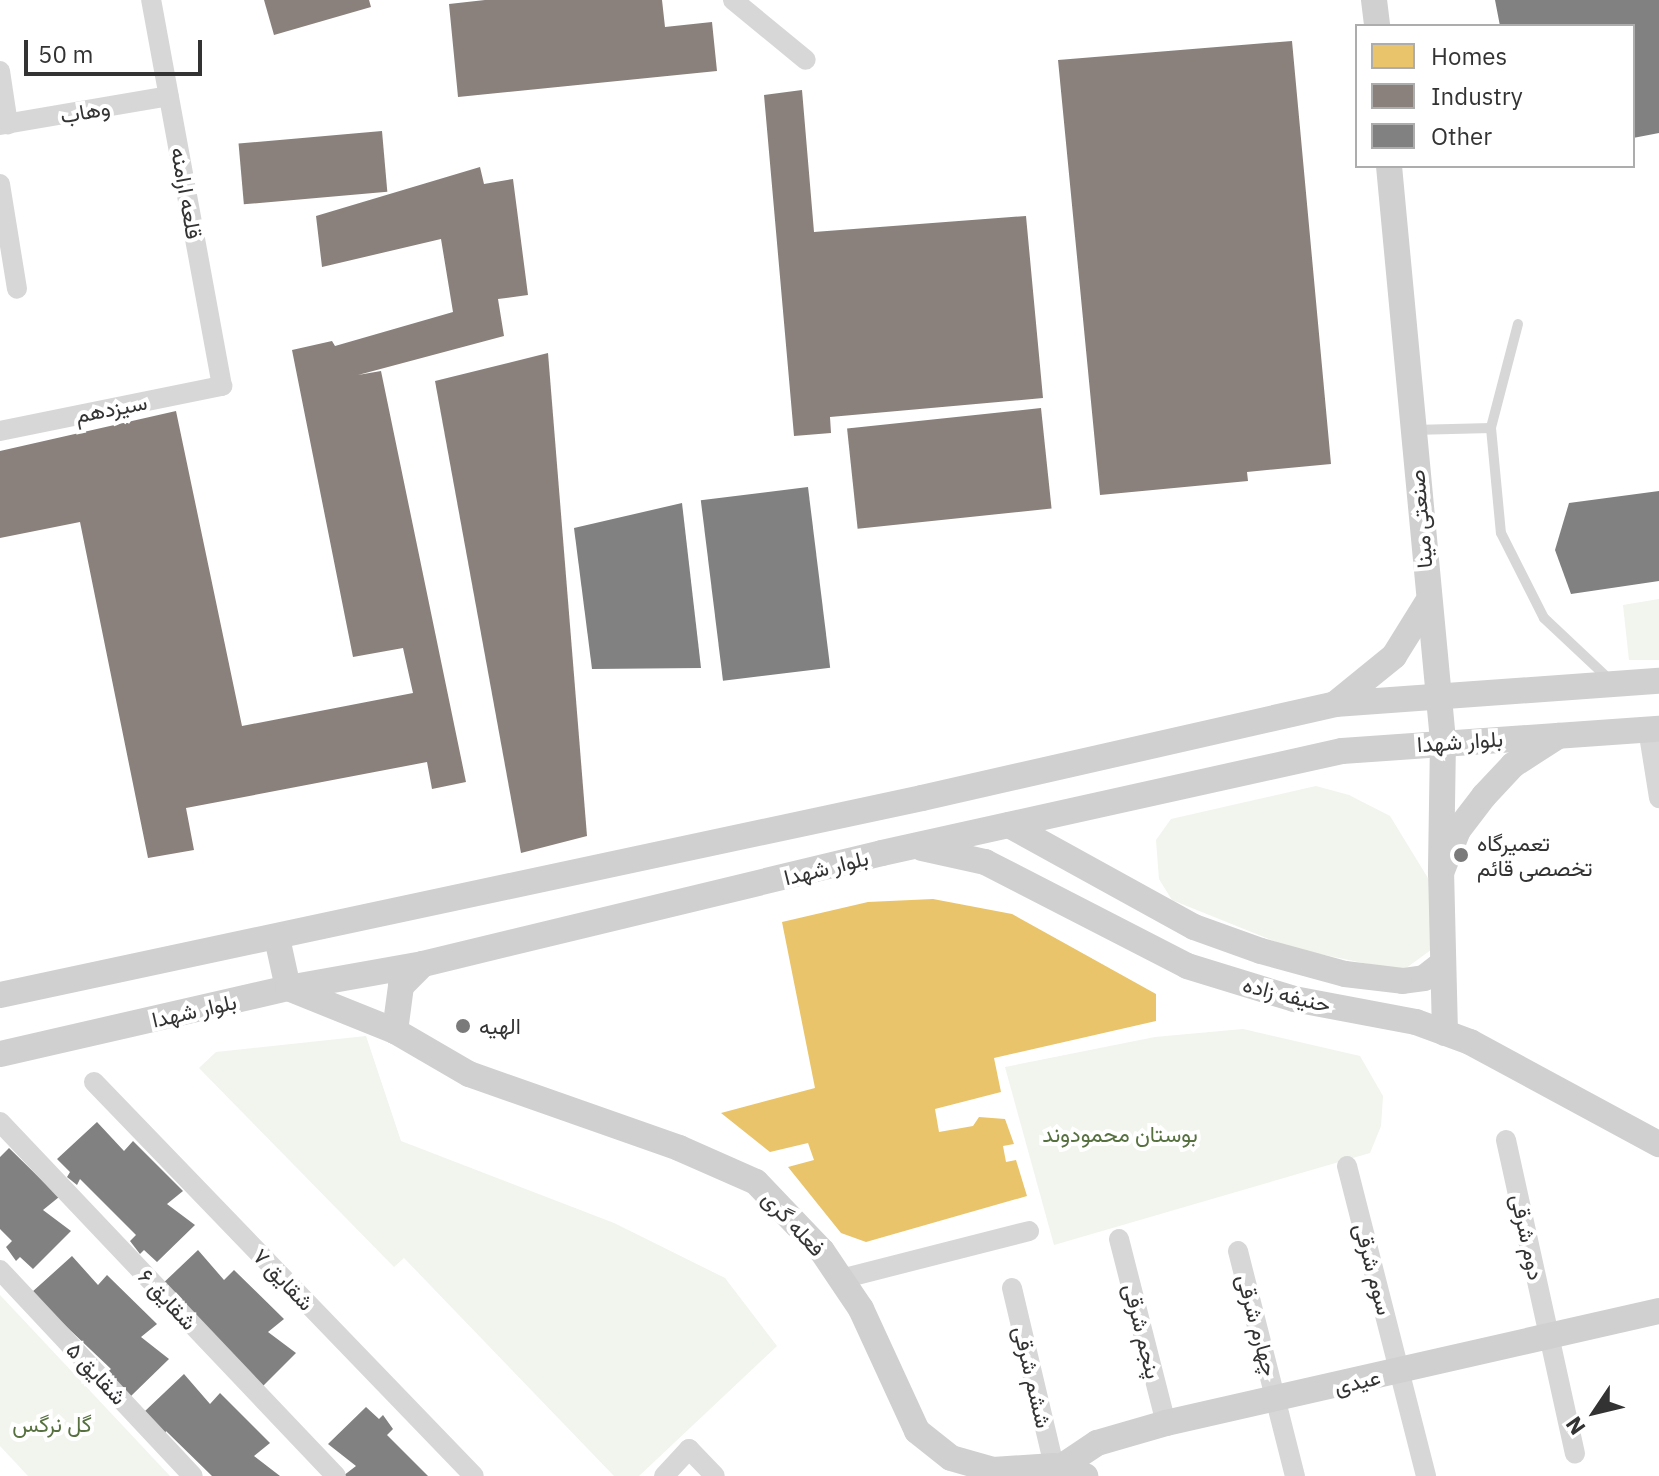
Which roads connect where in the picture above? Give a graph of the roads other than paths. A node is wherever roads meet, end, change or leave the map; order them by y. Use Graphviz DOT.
graph roads {
  1 [pos="151,0"];
  2 [pos="733,0"];
  3 [pos="1374,0"];
  4 [pos="1377,24"];
  5 [pos="806,60"];
  6 [pos="0,71"];
  7 [pos="169,96"];
  8 [pos="4,124"];
  9 [pos="1389,168"];
  10 [pos="0,184"];
  11 [pos="17,289"];
  12 [pos="1518,324"];
  13 [pos="222,386"];
  14 [pos="1491,428"];
  15 [pos="1412,430"];
  16 [pos="0,431"];
  17 [pos="1427,603"];
  18 [pos="1612,681"];
  19 [pos="1659,681"];
  20 [pos="1439,694"];
  21 [pos="1335,704"];
  22 [pos="1654,729"];
  23 [pos="1561,734"];
  24 [pos="1443,741"];
  25 [pos="1659,798"];
  26 [pos="1009,825"];
  27 [pos="914,846"];
  28 [pos="1441,873"];
  29 [pos="277,938"];
  30 [pos="1443,963"];
  31 [pos="423,964"];
  32 [pos="288,988"];
  33 [pos="0,995"];
  34 [pos="395,1031"];
  35 [pos="1445,1033"];
  36 [pos="0,1054"];
  37 [pos="94,1082"];
  38 [pos="0,1122"];
  39 [pos="1506,1140"];
  40 [pos="1659,1144"];
  41 [pos="1347,1166"];
  42 [pos="1029,1231"];
  43 [pos="1119,1239"];
  44 [pos="1238,1251"];
  45 [pos="0,1270"];
  46 [pos="841,1279"];
  47 [pos="1012,1288"];
  48 [pos="1659,1311"];
  49 [pos="1549,1334"];
  50 [pos="1402,1371"];
  51 [pos="1278,1399"];
  52 [pos="1166,1423"];
  53 [pos="1575,1453"];
  54 [pos="1067,1470"];
  55 [pos="193,1476"];
  56 [pos="336,1476"];
  57 [pos="474,1476"];
  58 [pos="664,1476"];
  59 [pos="715,1476"];
  60 [pos="1295,1476"];
  61 [pos="1426,1476"];
  1 -- 7 [label="street, قلعه ارامنه"];
  2 -- 5 [label="street"];
  3 -- 4 [label="street"];
  6 -- 8 [label="street"];
  7 -- 8 [label="street, وهاب"];
  7 -- 13 [label="street, قلعه ارامنه"];
  9 -- 15 [label="street, صنعتی مینا"];
  10 -- 11 [label="street"];
  12 -- 14 [label="lane"];
  13 -- 16 [label="street, سیزدهم"];
  14 -- 15 [label="lane"];
  14 -- 18 [label="lane"];
  15 -- 17 [label="street, صنعتی مینا"];
  17 -- 20 [label="street, صنعتی مینا"];
  17 -- 21 [label="street"];
  18 -- 19 [label="street"];
  18 -- 20 [label="street"];
  20 -- 21 [label="street"];
  20 -- 24 [label="street, صنعتی مینا"];
  21 -- 29 [label="street"];
  22 -- 23 [label="street, بلوار شهدا"];
  22 -- 25 [label="street"];
  23 -- 24 [label="street, بلوار شهدا"];
  23 -- 28 [label="street"];
  24 -- 26 [label="street, بلوار شهدا"];
  24 -- 28 [label="street, صنعتی مینا"];
  26 -- 27 [label="street, بلوار شهدا"];
  26 -- 30 [label="street"];
  27 -- 31 [label="street, بلوار شهدا"];
  27 -- 35 [label="street, حنیفه زاده"];
  28 -- 30 [label="street, صنعتی مینا"];
  29 -- 32 [label="street"];
  29 -- 33 [label="street"];
  30 -- 35 [label="street, صنعتی مینا"];
  31 -- 32 [label="street, بلوار شهدا"];
  31 -- 34 [label="street"];
  32 -- 34 [label="street, فعله گری"];
  32 -- 36 [label="street, بلوار شهدا"];
  34 -- 46 [label="street, فعله گری"];
  35 -- 40 [label="street, حنیفه زاده"];
  37 -- 57 [label="street, شقایق ۷"];
  38 -- 56 [label="street, شقایق ۶"];
  39 -- 49 [label="street, دوم شرقی"];
  41 -- 50 [label="street, سوم شرقی"];
  42 -- 46 [label="street"];
  43 -- 52 [label="street, پنجم شرقی"];
  44 -- 51 [label="street, چهارم شرقی"];
  45 -- 55 [label="street, شقایق ۵"];
  46 -- 54 [label="street, فعله گری"];
  47 -- 54 [label="street, ششم شرقی"];
  48 -- 49 [label="street, عیدی"];
  49 -- 50 [label="street, عیدی"];
  49 -- 53 [label="street, دوم شرقی"];
  50 -- 51 [label="street, عیدی"];
  50 -- 61 [label="street, سوم شرقی"];
  51 -- 52 [label="street, عیدی"];
  51 -- 60 [label="street, چهارم شرقی"];
  52 -- 54 [label="street, عیدی"];
  58 -- 59 [label="street"];
}
